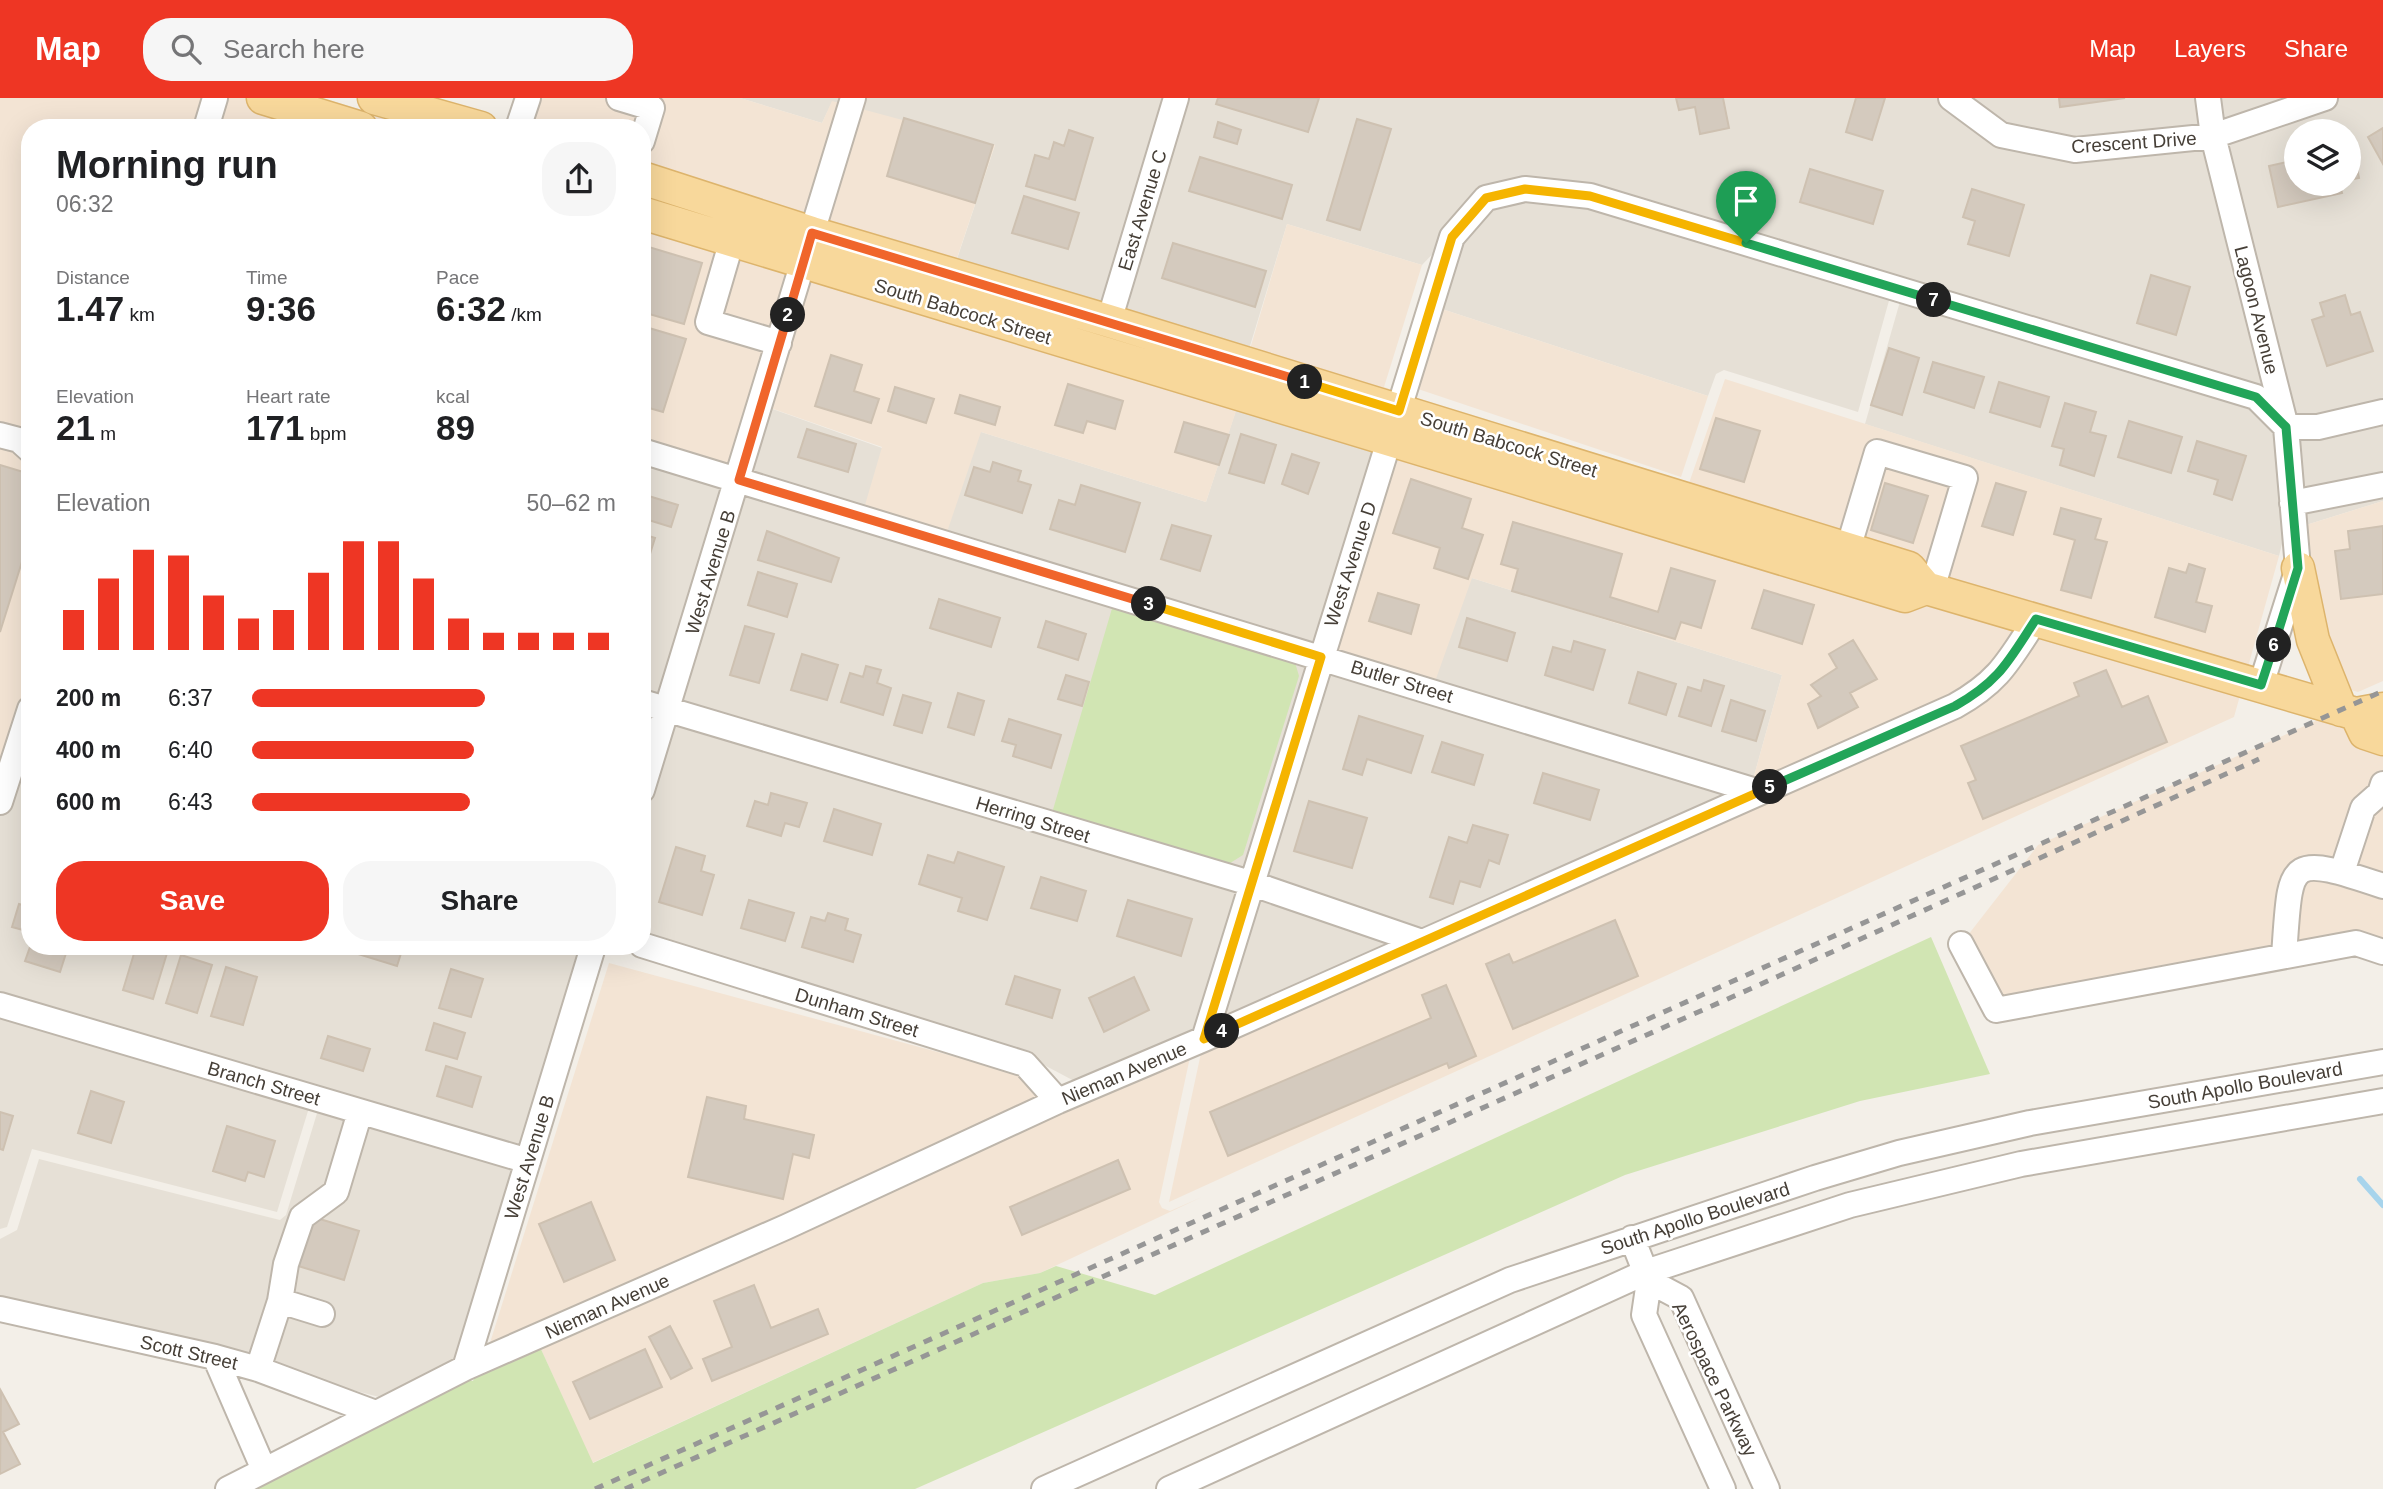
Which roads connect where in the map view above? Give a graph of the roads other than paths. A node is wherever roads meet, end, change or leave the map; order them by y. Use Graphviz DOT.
graph roads {
  1 [pos="215,98"];
  2 [pos="262,98"];
  3 [pos="374,98"];
  4 [pos="528,98"];
  5 [pos="619,98"];
  6 [pos="853,98"];
  7 [pos="1176,98"];
  8 [pos="1951,98"];
  9 [pos="2208,98"];
  10 [pos="2325,98"];
  11 [pos="209,119"];
  12 [pos="331,119"];
  13 [pos="449,119"];
  14 [pos="522,119"];
  15 [pos="649,119"];
  16 [pos="2214,136"];
  17 [pos="651,182"];
  18 [pos="651,216"];
  19 [pos="732,240"];
  20 [pos="808,248"];
  21 [pos="1109,321"];
  22 [pos="779,343"];
  23 [pos="1399,411"];
  24 [pos="2383,412"];
  25 [pos="2286,427"];
  26 [pos="0,435"];
  27 [pos="1390,440"];
  28 [pos="21,442"];
  29 [pos="651,454"];
  30 [pos="739,480"];
  31 [pos="2383,485"];
  32 [pos="2292,503"];
  33 [pos="1848,549"];
  34 [pos="2298,568"];
  35 [pos="1929,588"];
  36 [pos="2036,619"];
  37 [pos="1321,657"];
  38 [pos="2261,685"];
  39 [pos="651,705"];
  40 [pos="667,710"];
  41 [pos="2360,711"];
  42 [pos="2383,739"];
  43 [pos="21,759"];
  44 [pos="651,761"];
  45 [pos="2382,791"];
  46 [pos="1759,792"];
  47 [pos="0,802"];
  48 [pos="2342,872"];
  49 [pos="1250,883"];
  50 [pos="2383,886"];
  51 [pos="1422,942"];
  52 [pos="1961,944"];
  53 [pos="651,948"];
  54 [pos="2383,953"];
  55 [pos="591,955"];
  56 [pos="2284,956"];
  57 [pos="0,1005"];
  58 [pos="1204,1039"];
  59 [pos="2383,1062"];
  60 [pos="1058,1101"];
  61 [pos="2383,1101"];
  62 [pos="360,1112"];
  63 [pos="528,1161"];
  64 [pos="1632,1238"];
  65 [pos="1648,1276"];
  66 [pos="280,1301"];
  67 [pos="0,1309"];
  68 [pos="322,1314"];
  69 [pos="215,1357"];
  70 [pos="465,1368"];
  71 [pos="258,1369"];
  72 [pos="373,1412"];
  73 [pos="264,1470"];
  74 [pos="228,1489"];
  75 [pos="1044,1489"];
  76 [pos="1169,1489"];
  77 [pos="1723,1489"];
  78 [pos="1768,1489"];
  1 -- 11 [label="street"];
  2 -- 12 [label="main road"];
  3 -- 13 [label="main road"];
  4 -- 14 [label="street"];
  5 -- 15 [label="street"];
  6 -- 20 [label="street, West Avenue B"];
  7 -- 21 [label="street, East Avenue C"];
  8 -- 16 [label="street, Crescent Drive"];
  9 -- 16 [label="street, Lagoon Avenue"];
  10 -- 16 [label="street, Crescent Drive"];
  16 -- 25 [label="street, Lagoon Avenue"];
  17 -- 20 [label="main road, South Babcock Street"];
  18 -- 19 [label="main road, South Babcock Street"];
  19 -- 20 [label="main road, South Babcock Street"];
  19 -- 22 [label="street"];
  20 -- 21 [label="main road, South Babcock Street"];
  20 -- 22 [label="street, West Avenue B"];
  20 -- 27 [label="main road, South Babcock Street"];
  21 -- 23 [label="main road, South Babcock Street"];
  22 -- 30 [label="street, West Avenue B"];
  23 -- 25 [label="street, West Avenue D"];
  23 -- 27 [label="street, West Avenue D"];
  23 -- 33 [label="main road, South Babcock Street"];
  24 -- 25 [label="street"];
  25 -- 32 [label="street, Lagoon Avenue"];
  26 -- 28 [label="street"];
  27 -- 35 [label="main road, South Babcock Street"];
  27 -- 37 [label="street, West Avenue D"];
  29 -- 30 [label="street, Butler Street"];
  30 -- 37 [label="street, Butler Street"];
  30 -- 40 [label="street, West Avenue B"];
  31 -- 32 [label="street"];
  32 -- 34 [label="street, Lagoon Avenue"];
  33 -- 35 [label="main road, South Babcock Street"];
  33 -- 35 [label="street"];
  34 -- 38 [label="street, Lagoon Avenue"];
  34 -- 41 [label="main road"];
  35 -- 36 [label="main road, South Babcock Street"];
  36 -- 38 [label="main road, South Babcock Street"];
  36 -- 46 [label="street, Nieman Avenue"];
  37 -- 46 [label="street, Butler Street"];
  37 -- 49 [label="street, West Avenue D"];
  38 -- 41 [label="main road, South Babcock Street"];
  39 -- 40 [label="street, Herring Street"];
  40 -- 44 [label="street, West Avenue B"];
  40 -- 49 [label="street, Herring Street"];
  41 -- 42 [label="main road, South Babcock Street"];
  43 -- 47 [label="street"];
  45 -- 48 [label="street"];
  46 -- 51 [label="street, Nieman Avenue"];
  48 -- 50 [label="street"];
  48 -- 56 [label="street"];
  49 -- 51 [label="street, Herring Street"];
  49 -- 58 [label="street, West Avenue D"];
  51 -- 58 [label="street, Nieman Avenue"];
  52 -- 56 [label="street"];
  53 -- 60 [label="street, Dunham Street"];
  54 -- 56 [label="street"];
  55 -- 63 [label="street, West Avenue B"];
  57 -- 62 [label="street, Branch Street"];
  58 -- 60 [label="street, Nieman Avenue"];
  59 -- 64 [label="street, South Apollo Boulevard"];
  60 -- 70 [label="street, Nieman Avenue"];
  61 -- 65 [label="street, South Apollo Boulevard"];
  62 -- 63 [label="street, Branch Street"];
  62 -- 66 [label="street"];
  63 -- 70 [label="street, West Avenue B"];
  64 -- 65 [label="street"];
  64 -- 75 [label="street, South Apollo Boulevard"];
  65 -- 76 [label="street, South Apollo Boulevard"];
  65 -- 77 [label="street, Aerospace Parkway"];
  65 -- 78 [label="street, Aerospace Parkway"];
  66 -- 68 [label="street"];
  66 -- 71 [label="street"];
  67 -- 69 [label="street, Scott Street"];
  69 -- 71 [label="street, Scott Street"];
  69 -- 73 [label="street"];
  70 -- 72 [label="street, Nieman Avenue"];
  71 -- 72 [label="street, Scott Street"];
  72 -- 73 [label="street, Nieman Avenue"];
  73 -- 74 [label="street, Nieman Avenue"];
}
